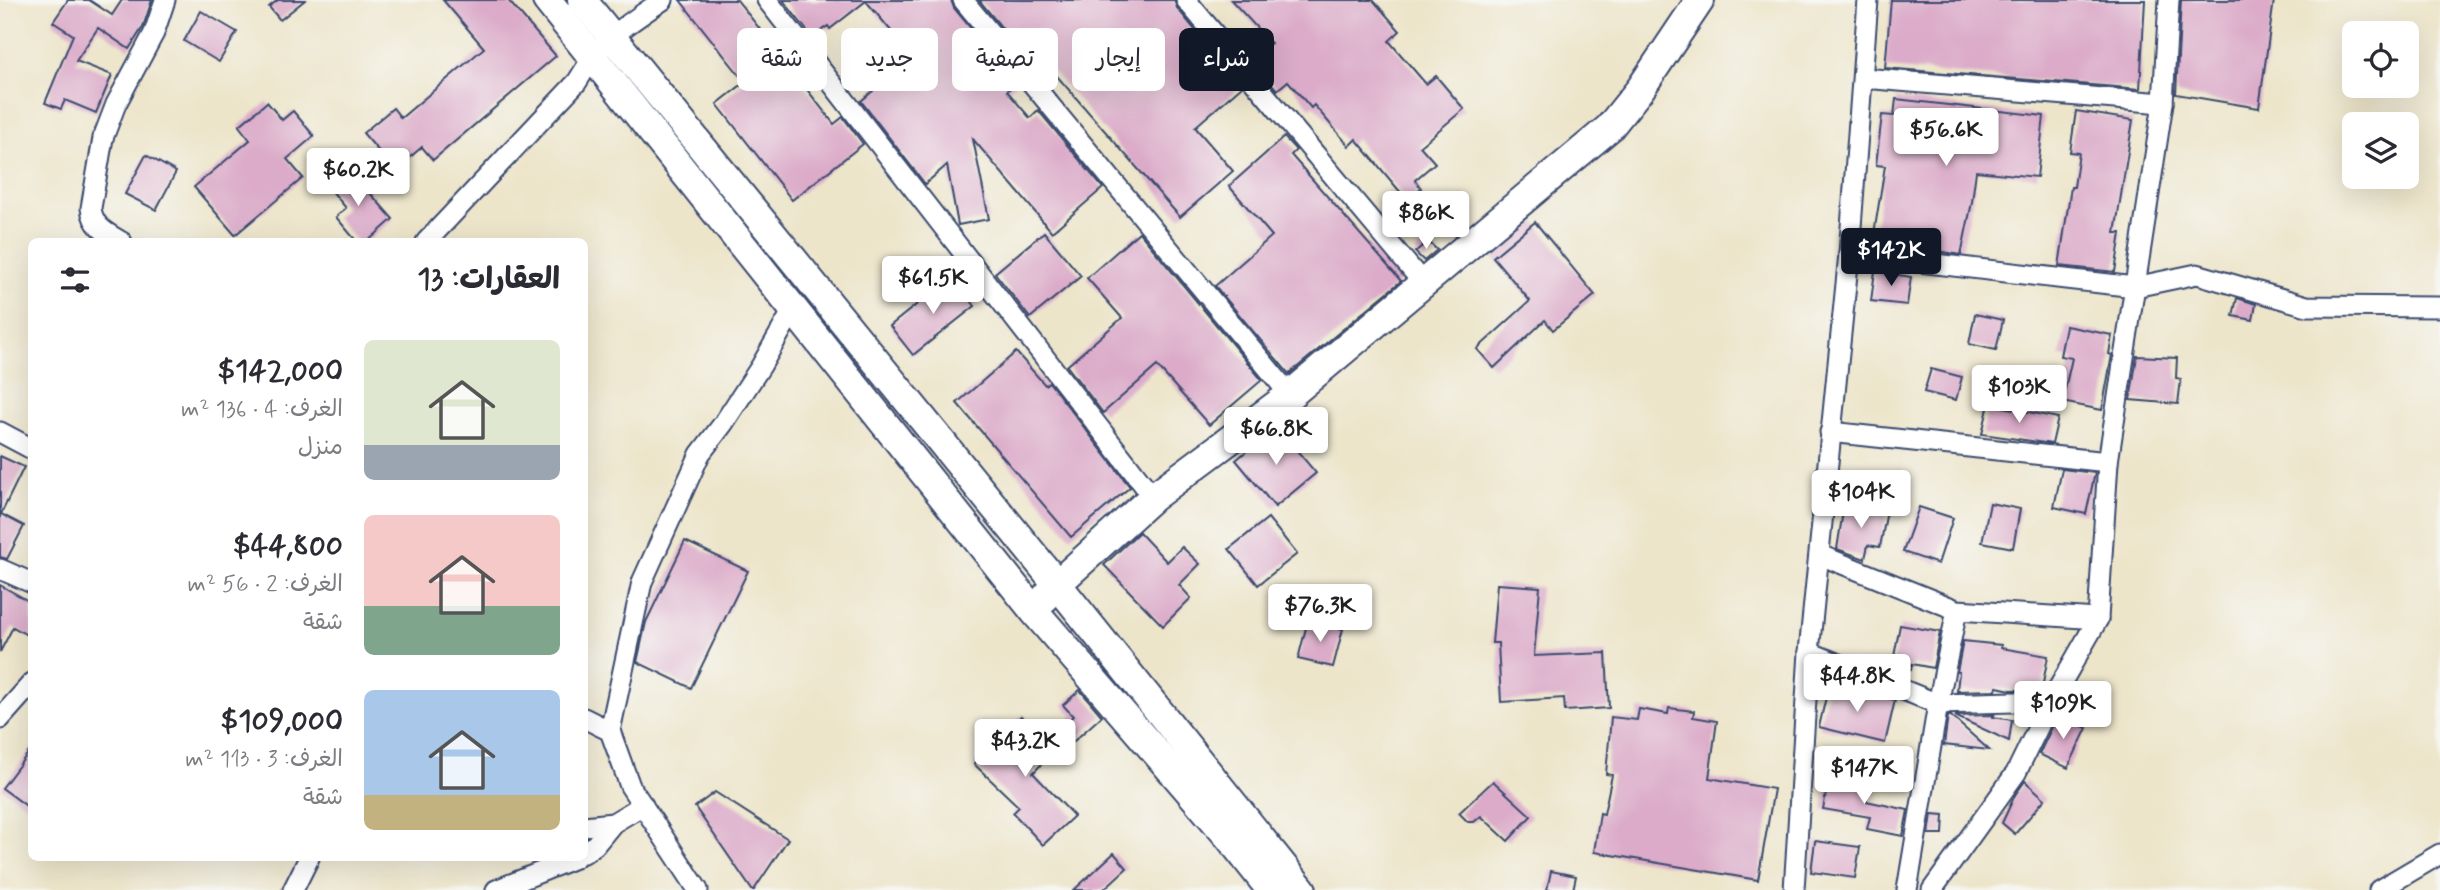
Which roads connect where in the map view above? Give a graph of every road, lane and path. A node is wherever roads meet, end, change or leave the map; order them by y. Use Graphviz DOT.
graph roads {
  1 [pos="165,0"];
  2 [pos="547,0"];
  3 [pos="582,0"];
  4 [pos="663,0"];
  5 [pos="766,0"];
  6 [pos="963,0"];
  7 [pos="1186,0"];
  8 [pos="1700,0"];
  9 [pos="1868,0"];
  10 [pos="2169,0"];
  11 [pos="611,36"];
  12 [pos="592,58"];
  13 [pos="1863,78"];
  14 [pos="2163,103"];
  15 [pos="115,238"];
  16 [pos="430,238"];
  17 [pos="1849,254"];
  18 [pos="1423,283"];
  19 [pos="814,285"];
  20 [pos="2135,288"];
  21 [pos="2440,306"];
  22 [pos="793,310"];
  23 [pos="1290,395"];
  24 [pos="0,432"];
  25 [pos="1830,432"];
  26 [pos="28,447"];
  27 [pos="2108,462"];
  28 [pos="1153,497"];
  29 [pos="1820,555"];
  30 [pos="0,569"];
  31 [pos="28,581"];
  32 [pos="1057,584"];
  33 [pos="1957,610"];
  34 [pos="1034,611"];
  35 [pos="2098,619"];
  36 [pos="1809,652"];
  37 [pos="28,687"];
  38 [pos="2051,701"];
  39 [pos="1938,704"];
  40 [pos="1,717"];
  41 [pos="588,720"];
  42 [pos="610,731"];
  43 [pos="643,805"];
  44 [pos="613,823"];
  45 [pos="588,826"];
  46 [pos="1237,829"];
  47 [pos="588,850"];
  48 [pos="2440,854"];
  49 [pos="308,861"];
  50 [pos="568,861"];
  51 [pos="293,890"];
  52 [pos="496,890"];
  53 [pos="698,890"];
  54 [pos="1271,890"];
  55 [pos="1302,890"];
  56 [pos="1794,890"];
  57 [pos="1907,890"];
  58 [pos="1932,890"];
  59 [pos="2379,890"];
  1 -- 15 [label="street"];
  2 -- 12 [label="main road"];
  3 -- 11 [label="main road"];
  4 -- 11 [label="street"];
  5 -- 28 [label="street"];
  6 -- 23 [label="street"];
  7 -- 18 [label="street"];
  8 -- 18 [label="main road"];
  9 -- 13 [label="street"];
  10 -- 14 [label="street"];
  11 -- 12 [label="street"];
  11 -- 19 [label="main road"];
  12 -- 16 [label="street"];
  12 -- 22 [label="main road"];
  13 -- 14 [label="street"];
  13 -- 17 [label="street"];
  14 -- 20 [label="street"];
  17 -- 20 [label="street"];
  17 -- 25 [label="street"];
  18 -- 23 [label="main road"];
  19 -- 22 [label="main road"];
  19 -- 32 [label="main road"];
  20 -- 21 [label="street"];
  20 -- 27 [label="street"];
  22 -- 34 [label="main road"];
  22 -- 42 [label="street"];
  23 -- 28 [label="main road"];
  24 -- 26 [label="street"];
  25 -- 27 [label="street"];
  25 -- 29 [label="street"];
  27 -- 35 [label="street"];
  28 -- 32 [label="main road"];
  29 -- 33 [label="street"];
  29 -- 36 [label="street"];
  30 -- 31 [label="street"];
  32 -- 34 [label="main road"];
  32 -- 46 [label="main road"];
  33 -- 35 [label="street"];
  33 -- 39 [label="street"];
  34 -- 46 [label="main road"];
  35 -- 38 [label="street"];
  36 -- 39 [label="street"];
  36 -- 56 [label="street"];
  37 -- 40 [label="street"];
  38 -- 39 [label="street"];
  38 -- 58 [label="street"];
  39 -- 57 [label="street"];
  41 -- 42 [label="street"];
  42 -- 43 [label="street"];
  43 -- 44 [label="street"];
  43 -- 53 [label="street"];
  44 -- 45 [label="street"];
  44 -- 47 [label="street"];
  46 -- 54 [label="main road"];
  46 -- 55 [label="main road"];
  48 -- 59 [label="street"];
  49 -- 51 [label="street"];
  50 -- 52 [label="street"];
}
